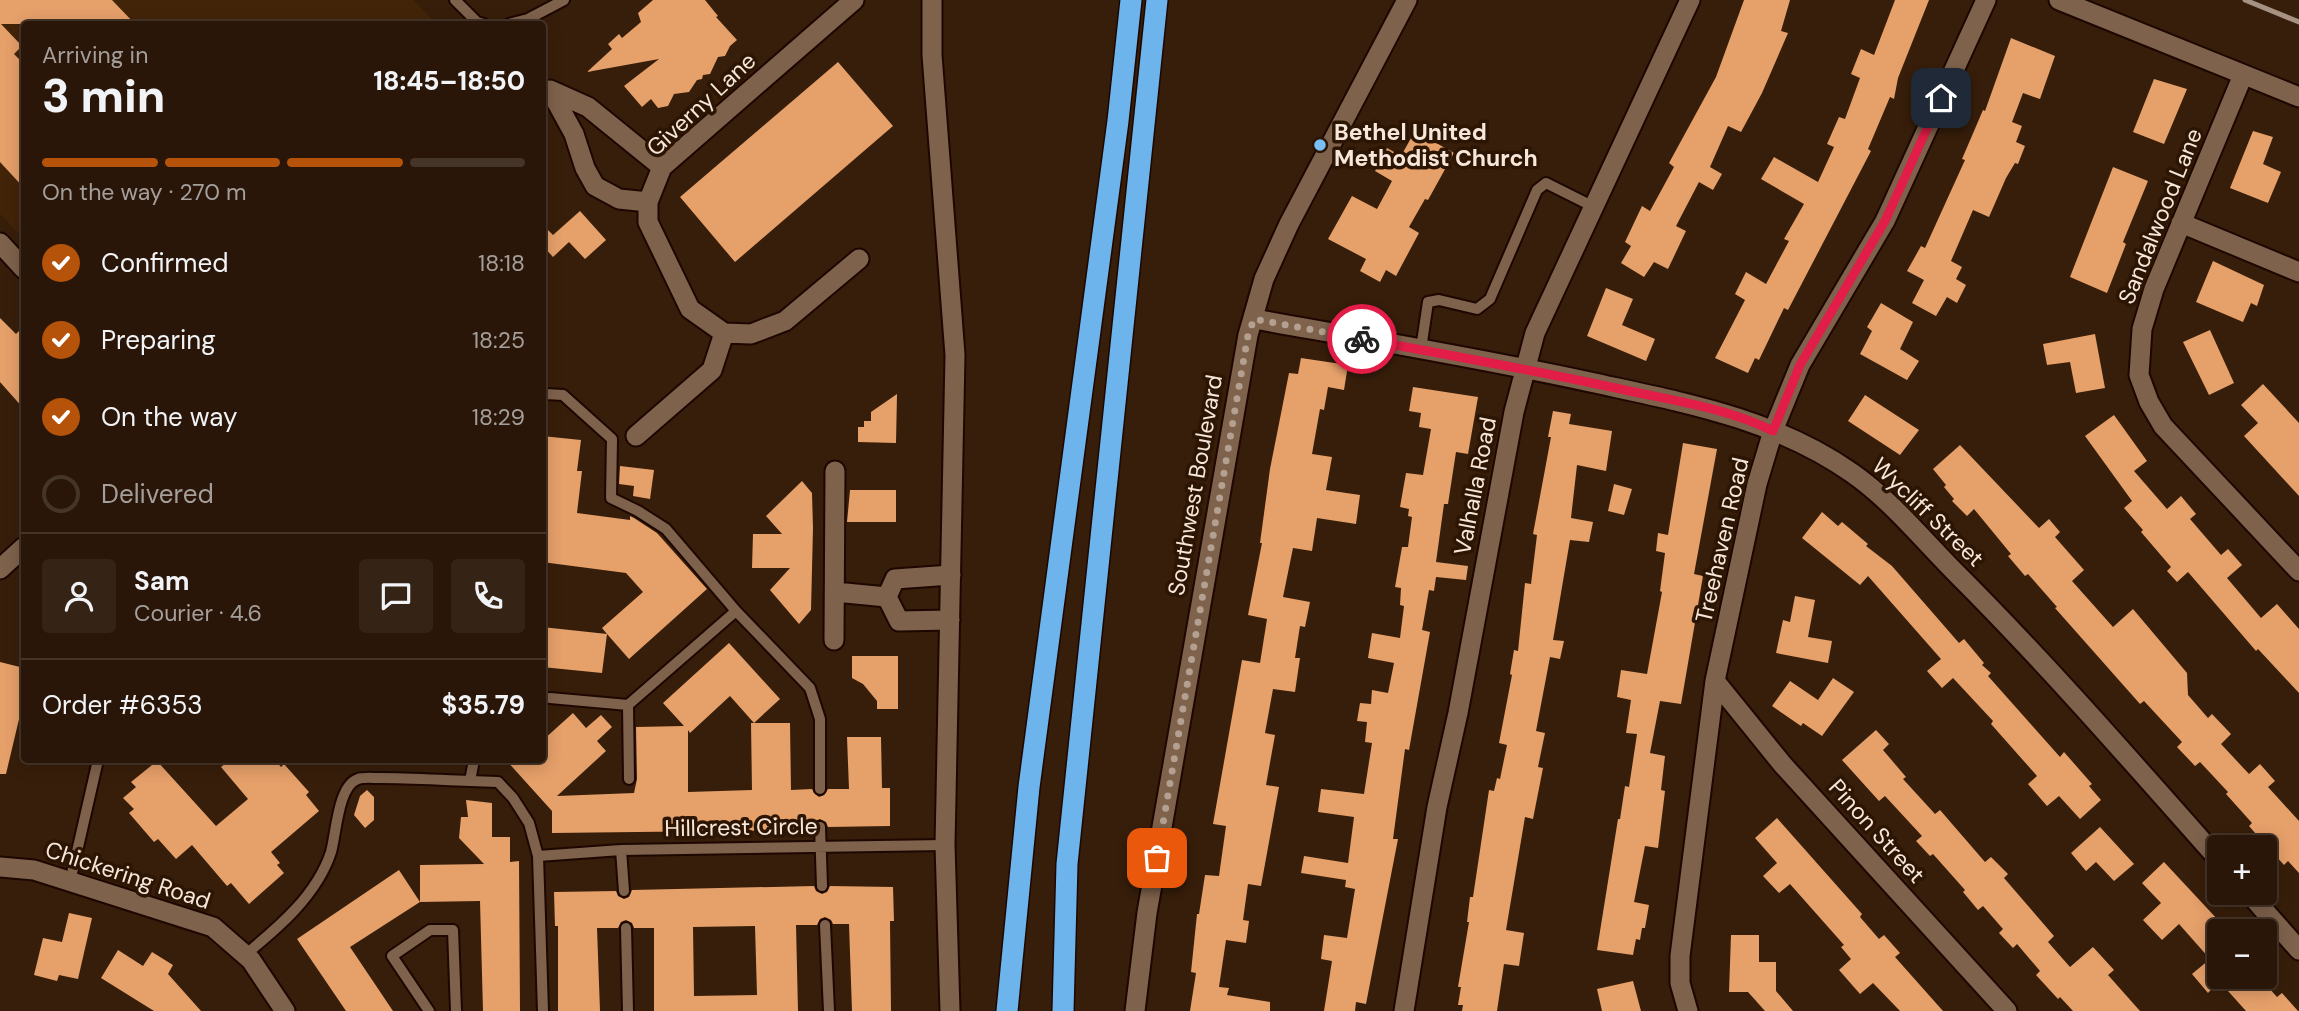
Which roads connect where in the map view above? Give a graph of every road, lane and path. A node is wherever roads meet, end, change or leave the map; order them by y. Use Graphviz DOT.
graph roads {
  1 [pos="456,0"];
  2 [pos="564,0"];
  3 [pos="854,0"];
  4 [pos="932,0"];
  5 [pos="1131,0"];
  6 [pos="1157,0"];
  7 [pos="1407,0"];
  8 [pos="1690,0"];
  9 [pos="1986,0"];
  10 [pos="2059,0"];
  11 [pos="476,21"];
  12 [pos="520,21"];
  13 [pos="2243,75"];
  14 [pos="546,93"];
  15 [pos="2299,97"];
  16 [pos="662,167"];
  17 [pos="648,202"];
  18 [pos="1594,207"];
  19 [pos="2181,223"];
  20 [pos="0,243"];
  21 [pos="859,258"];
  22 [pos="21,266"];
  23 [pos="2299,272"];
  24 [pos="1254,319"];
  25 [pos="724,333"];
  26 [pos="1421,349"];
  27 [pos="1526,369"];
  28 [pos="546,394"];
  29 [pos="1773,431"];
  30 [pos="636,436"];
  31 [pos="835,471"];
  32 [pos="21,550"];
  33 [pos="0,569"];
  34 [pos="2299,571"];
  35 [pos="951,576"];
  36 [pos="835,592"];
  37 [pos="887,597"];
  38 [pos="736,611"];
  39 [pos="950,620"];
  40 [pos="834,640"];
  41 [pos="1715,681"];
  42 [pos="550,698"];
  43 [pos="628,705"];
  44 [pos="97,763"];
  45 [pos="474,763"];
  46 [pos="629,779"];
  47 [pos="471,781"];
  48 [pos="820,789"];
  49 [pos="820,827"];
  50 [pos="944,845"];
  51 [pos="820,847"];
  52 [pos="2207,847"];
  53 [pos="621,850"];
  54 [pos="538,856"];
  55 [pos="0,867"];
  56 [pos="70,882"];
  57 [pos="822,886"];
  58 [pos="624,891"];
  59 [pos="2259,905"];
  60 [pos="825,925"];
  61 [pos="626,928"];
  62 [pos="2299,950"];
  63 [pos="246,954"];
  64 [pos="285,1011"];
  65 [pos="429,1011"];
  66 [pos="456,1011"];
  67 [pos="542,1011"];
  68 [pos="628,1011"];
  69 [pos="829,1011"];
  70 [pos="950,1011"];
  71 [pos="1007,1011"];
  72 [pos="1063,1011"];
  73 [pos="1135,1011"];
  74 [pos="1404,1011"];
  75 [pos="1688,1011"];
  76 [pos="2007,1011"];
  1 -- 11 [label="lane"];
  2 -- 12 [label="lane"];
  3 -- 16 [label="street, Giverny Lane"];
  4 -- 35 [label="street"];
  5 -- 71 [label="highway"];
  6 -- 72 [label="highway"];
  7 -- 24 [label="street, Southwest Boulevard"];
  8 -- 18 [label="street, Valhalla Road"];
  9 -- 29 [label="street, Treehaven Road"];
  10 -- 13 [label="street"];
  13 -- 15 [label="street"];
  13 -- 19 [label="street, Sandalwood Lane"];
  14 -- 16 [label="street"];
  14 -- 17 [label="street"];
  16 -- 17 [label="street, Giverny Lane"];
  17 -- 25 [label="street"];
  18 -- 26 [label="lane"];
  18 -- 27 [label="street, Valhalla Road"];
  19 -- 23 [label="street"];
  19 -- 34 [label="street, Sandalwood Lane"];
  20 -- 22 [label="street"];
  21 -- 25 [label="street"];
  24 -- 26 [label="street, Wycliff Street"];
  24 -- 73 [label="street, Southwest Boulevard"];
  25 -- 30 [label="street"];
  26 -- 27 [label="street, Wycliff Street"];
  27 -- 29 [label="street, Wycliff Street"];
  27 -- 74 [label="street, Valhalla Road"];
  28 -- 38 [label="lane"];
  29 -- 41 [label="street, Treehaven Road"];
  29 -- 52 [label="street, Wycliff Street"];
  31 -- 36 [label="street"];
  32 -- 33 [label="street"];
  35 -- 37 [label="street"];
  35 -- 39 [label="street"];
  36 -- 37 [label="street"];
  36 -- 40 [label="street"];
  37 -- 39 [label="street"];
  38 -- 43 [label="lane"];
  38 -- 48 [label="lane"];
  39 -- 50 [label="street"];
  41 -- 75 [label="street, Treehaven Road"];
  41 -- 76 [label="street, Pinon Street"];
  42 -- 43 [label="lane"];
  43 -- 46 [label="lane"];
  44 -- 56 [label="lane"];
  45 -- 47 [label="lane"];
  47 -- 54 [label="lane"];
  47 -- 63 [label="lane"];
  49 -- 51 [label="lane"];
  50 -- 51 [label="lane, Hillcrest Circle"];
  50 -- 70 [label="street"];
  51 -- 53 [label="lane, Hillcrest Circle"];
  51 -- 57 [label="lane"];
  53 -- 54 [label="lane, Hillcrest Circle"];
  53 -- 58 [label="lane"];
  54 -- 67 [label="lane"];
  55 -- 56 [label="street, Chickering Road"];
  56 -- 63 [label="street, Chickering Road"];
  59 -- 62 [label="street"];
  60 -- 69 [label="lane"];
  61 -- 68 [label="lane"];
  63 -- 64 [label="street, Chickering Road"];
  65 -- 66 [label="lane"];
}
